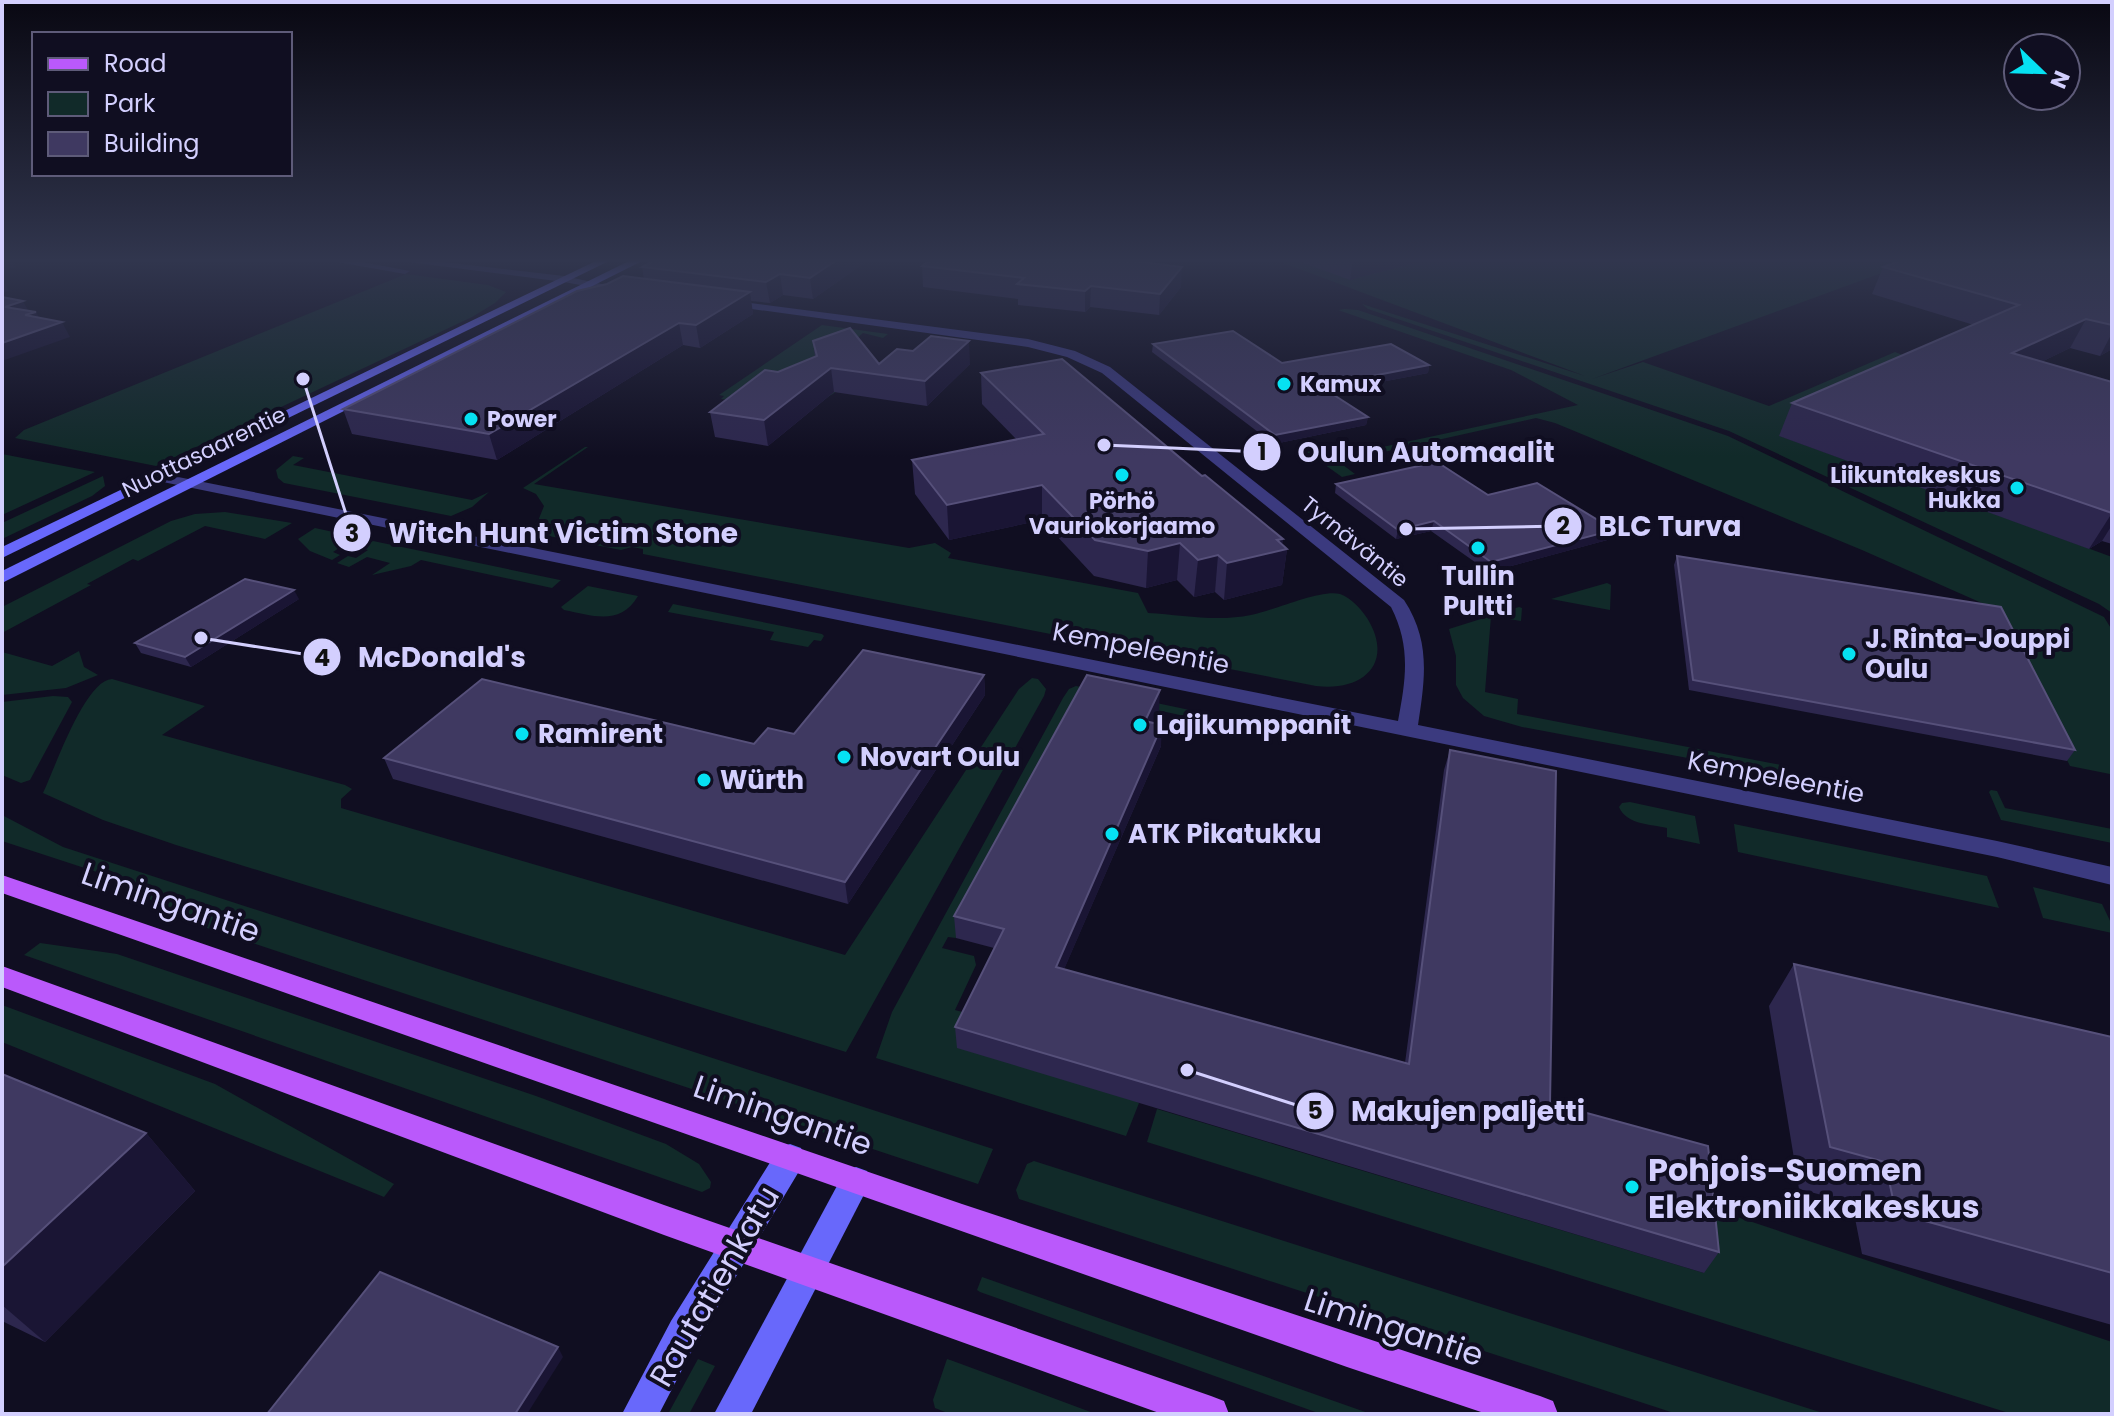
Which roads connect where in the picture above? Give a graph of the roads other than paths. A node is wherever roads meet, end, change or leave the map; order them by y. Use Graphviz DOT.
graph roads {
  1 [pos="469,325"];
  2 [pos="510,325"];
  3 [pos="894,325"];
  4 [pos="158,477"];
  5 [pos="191,484"];
  6 [pos="2,553"];
  7 [pos="2,578"];
  8 [pos="1407,730"];
  9 [pos="2112,876"];
  10 [pos="2,884"];
  11 [pos="2,976"];
  12 [pos="790,1158"];
  13 [pos="856,1181"];
  14 [pos="736,1246"];
  15 [pos="808,1272"];
  16 [pos="640,1414"];
  17 [pos="732,1414"];
  18 [pos="1211,1414"];
  19 [pos="1540,1414"];
  1 -- 4 [label="main road, Nuottasaarentie"];
  2 -- 5 [label="main road, Nuottasaarentie"];
  3 -- 8 [label="street, Tyrnäväntie"];
  4 -- 5 [label="street, Kempeleentie"];
  4 -- 6 [label="main road, Nuottasaarentie"];
  5 -- 7 [label="main road, Nuottasaarentie"];
  5 -- 8 [label="street, Kempeleentie"];
  8 -- 9 [label="street, Kempeleentie"];
  10 -- 12 [label="main road, Limingantie"];
  11 -- 14 [label="main road"];
  12 -- 13 [label="main road, Limingantie"];
  12 -- 14 [label="main road, Rautatienkatu"];
  13 -- 15 [label="main road"];
  13 -- 19 [label="main road, Limingantie"];
  14 -- 15 [label="main road"];
  14 -- 16 [label="main road, Rautatienkatu"];
  15 -- 17 [label="main road"];
  15 -- 18 [label="main road"];
}
